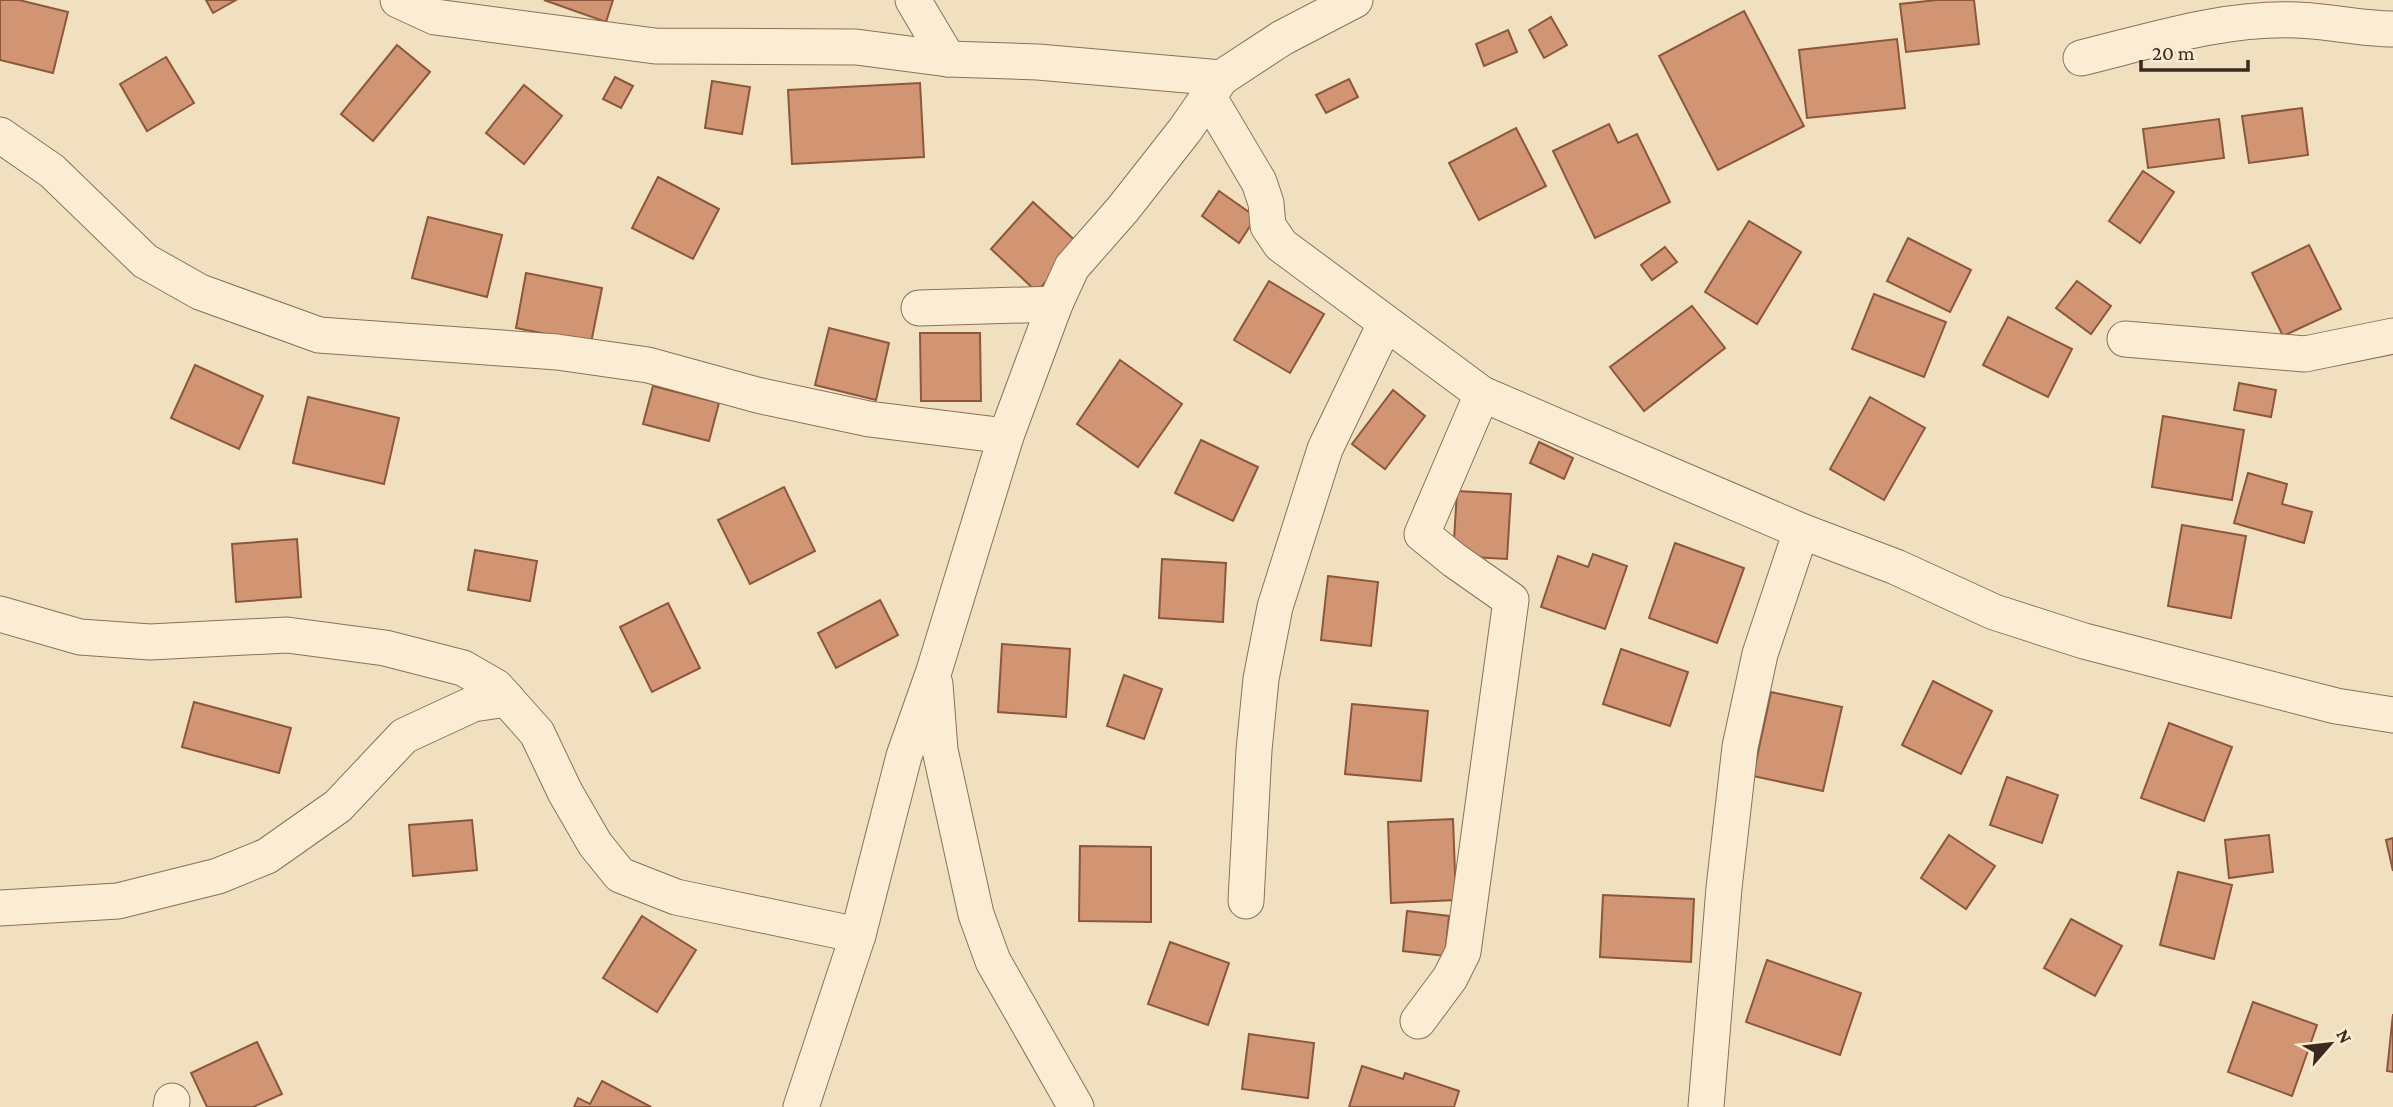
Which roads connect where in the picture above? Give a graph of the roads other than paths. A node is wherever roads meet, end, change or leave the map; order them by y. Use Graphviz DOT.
graph roads {
  1 [pos="398,0"];
  2 [pos="913,0"];
  3 [pos="1356,0"];
  4 [pos="2393,29"];
  5 [pos="2081,58"];
  6 [pos="948,59"];
  7 [pos="1215,87"];
  8 [pos="0,135"];
  9 [pos="1055,304"];
  10 [pos="919,308"];
  11 [pos="1385,324"];
  12 [pos="2393,336"];
  13 [pos="2125,339"];
  14 [pos="1482,394"];
  15 [pos="1006,436"];
  16 [pos="1801,531"];
  17 [pos="0,614"];
  18 [pos="934,671"];
  19 [pos="507,699"];
  20 [pos="2393,715"];
  21 [pos="1246,901"];
  22 [pos="0,908"];
  23 [pos="858,935"];
  24 [pos="1418,1021"];
  25 [pos="801,1107"];
  26 [pos="1076,1107"];
  27 [pos="1706,1107"];
  1 -- 6 [label="street"];
  2 -- 6 [label="street"];
  3 -- 7 [label="street"];
  4 -- 5 [label="street"];
  6 -- 7 [label="street"];
  7 -- 9 [label="street"];
  7 -- 11 [label="street"];
  8 -- 15 [label="street"];
  9 -- 10 [label="street"];
  9 -- 15 [label="street"];
  11 -- 14 [label="street"];
  11 -- 21 [label="street"];
  12 -- 13 [label="street"];
  14 -- 16 [label="street"];
  14 -- 24 [label="street"];
  15 -- 18 [label="street"];
  16 -- 20 [label="street"];
  16 -- 27 [label="street"];
  17 -- 19 [label="street"];
  18 -- 23 [label="street"];
  18 -- 26 [label="street"];
  19 -- 22 [label="street"];
  19 -- 23 [label="street"];
  23 -- 25 [label="street"];
}
